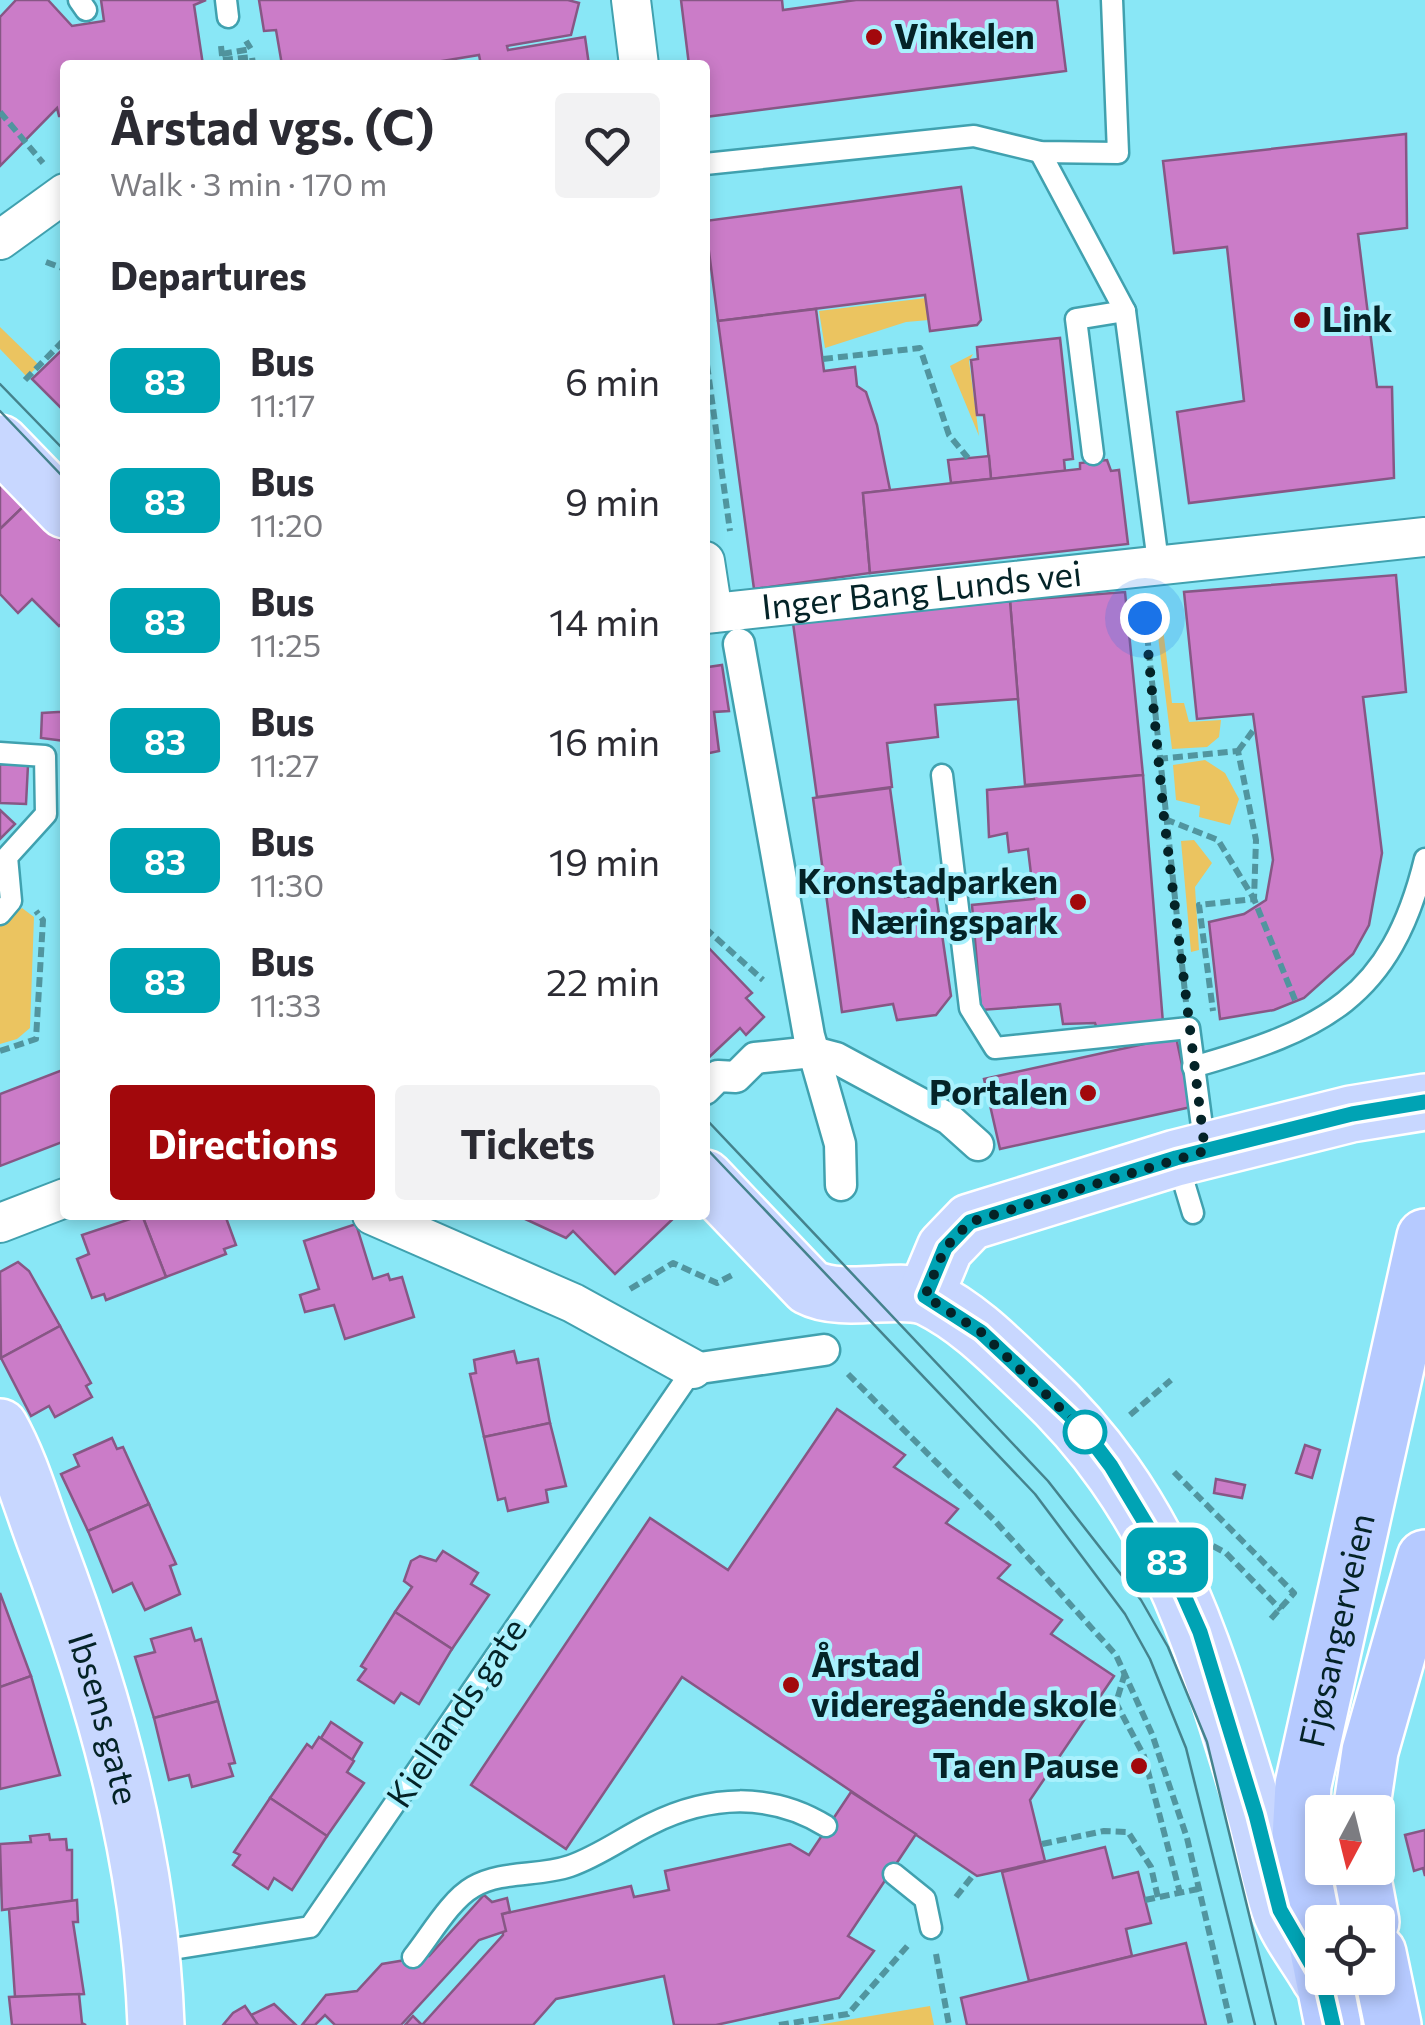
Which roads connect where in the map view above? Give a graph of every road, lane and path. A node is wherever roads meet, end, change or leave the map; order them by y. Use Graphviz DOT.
graph roads {
  1 [pos="631,0"];
  2 [pos="1112,0"];
  3 [pos="250,40"];
  4 [pos="222,57"];
  5 [pos="252,60"];
  6 [pos="638,60"];
  7 [pos="0,112"];
  8 [pos="1040,152"];
  9 [pos="710,163"];
  10 [pos="56,180"];
  11 [pos="0,240"];
  12 [pos="46,262"];
  13 [pos="60,268"];
  14 [pos="1125,312"];
  15 [pos="60,344"];
  16 [pos="823,359"];
  17 [pos="25,380"];
  18 [pos="710,428"];
  19 [pos="0,442"];
  20 [pos="1093,454"];
  21 [pos="968,458"];
  22 [pos="60,505"];
  23 [pos="1425,537"];
  24 [pos="718,552"];
  25 [pos="1158,562"];
  26 [pos="1144,602"];
  27 [pos="710,606"];
  28 [pos="710,620"];
  29 [pos="739,644"];
  30 [pos="1255,728"];
  31 [pos="1238,751"];
  32 [pos="0,753"];
  33 [pos="1158,758"];
  34 [pos="942,775"];
  35 [pos="1164,818"];
  36 [pos="1425,860"];
  37 [pos="1254,898"];
  38 [pos="5,907"];
  39 [pos="710,933"];
  40 [pos="800,984"];
  41 [pos="1299,1009"];
  42 [pos="1215,1027"];
  43 [pos="1189,1028"];
  44 [pos="0,1052"];
  45 [pos="812,1052"];
  46 [pos="1194,1067"];
  47 [pos="710,1084"];
  48 [pos="1425,1102"];
  49 [pos="978,1145"];
  50 [pos="1191,1154"];
  51 [pos="710,1183"];
  52 [pos="841,1185"];
  53 [pos="60,1200"];
  54 [pos="1193,1213"];
  55 [pos="384,1220"];
  56 [pos="0,1223"];
  57 [pos="1425,1237"];
  58 [pos="744,1268"];
  59 [pos="620,1295"];
  60 [pos="925,1296"];
  61 [pos="824,1350"];
  62 [pos="693,1369"];
  63 [pos="1171,1380"];
  64 [pos="1119,1425"];
  65 [pos="0,1427"];
  66 [pos="1162,1462"];
  67 [pos="1226,1554"];
  68 [pos="1425,1558"];
  69 [pos="1281,1610"];
  70 [pos="1270,1622"];
  71 [pos="1125,1673"];
  72 [pos="1363,1795"];
  73 [pos="826,1826"];
  74 [pos="1042,1844"];
  75 [pos="894,1874"];
  76 [pos="1198,1889"];
  77 [pos="1180,1893"];
  78 [pos="1158,1898"];
  79 [pos="1145,1900"];
  80 [pos="931,1928"];
  81 [pos="154,1952"];
  82 [pos="413,1956"];
  83 [pos="1387,1995"];
  84 [pos="1329,2006"];
  85 [pos="156,2025"];
  86 [pos="779,2025"];
  87 [pos="949,2025"];
  88 [pos="1231,2025"];
  89 [pos="1393,2025"];
  1 -- 6 [label="street"];
  2 -- 8 [label="lane"];
  3 -- 4 [label="path"];
  4 -- 5 [label="path"];
  7 -- 10 [label="path"];
  8 -- 9 [label="lane"];
  8 -- 14 [label="lane"];
  10 -- 11 [label="street"];
  12 -- 13 [label="path"];
  14 -- 20 [label="lane"];
  14 -- 25 [label="lane"];
  15 -- 17 [label="path"];
  16 -- 21 [label="path"];
  18 -- 24 [label="path"];
  19 -- 22 [label="main road"];
  23 -- 25 [label="street, Inger Bang Lunds vei"];
  24 -- 27 [label="street, Inger Bang Lunds vei"];
  25 -- 28 [label="street, Inger Bang Lunds vei"];
  26 -- 33 [label="path"];
  29 -- 40 [label="street"];
  30 -- 31 [label="path"];
  31 -- 33 [label="path"];
  31 -- 37 [label="path"];
  32 -- 38 [label="lane"];
  33 -- 35 [label="path"];
  34 -- 43 [label="lane"];
  35 -- 37 [label="path"];
  35 -- 43 [label="path"];
  36 -- 46 [label="lane"];
  37 -- 41 [label="path"];
  37 -- 42 [label="path"];
  38 -- 44 [label="path"];
  39 -- 40 [label="path"];
  40 -- 45 [label="street"];
  43 -- 46 [label="lane"];
  45 -- 47 [label="street"];
  45 -- 49 [label="street"];
  45 -- 52 [label="street"];
  46 -- 50 [label="lane"];
  48 -- 50 [label="main road"];
  50 -- 54 [label="lane"];
  50 -- 60 [label="main road"];
  51 -- 60 [label="main road"];
  53 -- 56 [label="street"];
  55 -- 62 [label="street"];
  57 -- 84 [label="highway, Fjøsangerveien"];
  58 -- 59 [label="path"];
  60 -- 84 [label="main road"];
  61 -- 62 [label="street"];
  61 -- 71 [label="path"];
  62 -- 81 [label="lane, Kiellands gate"];
  63 -- 64 [label="path"];
  65 -- 81 [label="main road, Ibsens gate"];
  66 -- 69 [label="path"];
  67 -- 69 [label="path"];
  68 -- 72 [label="highway, Fjøsangerveien"];
  69 -- 70 [label="path"];
  71 -- 76 [label="path"];
  71 -- 77 [label="path"];
  73 -- 82 [label="lane"];
  74 -- 78 [label="path"];
  75 -- 80 [label="lane"];
  76 -- 77 [label="path"];
  76 -- 88 [label="path"];
  77 -- 78 [label="path"];
  78 -- 79 [label="path"];
  80 -- 86 [label="path"];
  80 -- 87 [label="path"];
  81 -- 85 [label="main road, Ibsens gate"];
  83 -- 89 [label="highway"];
}
